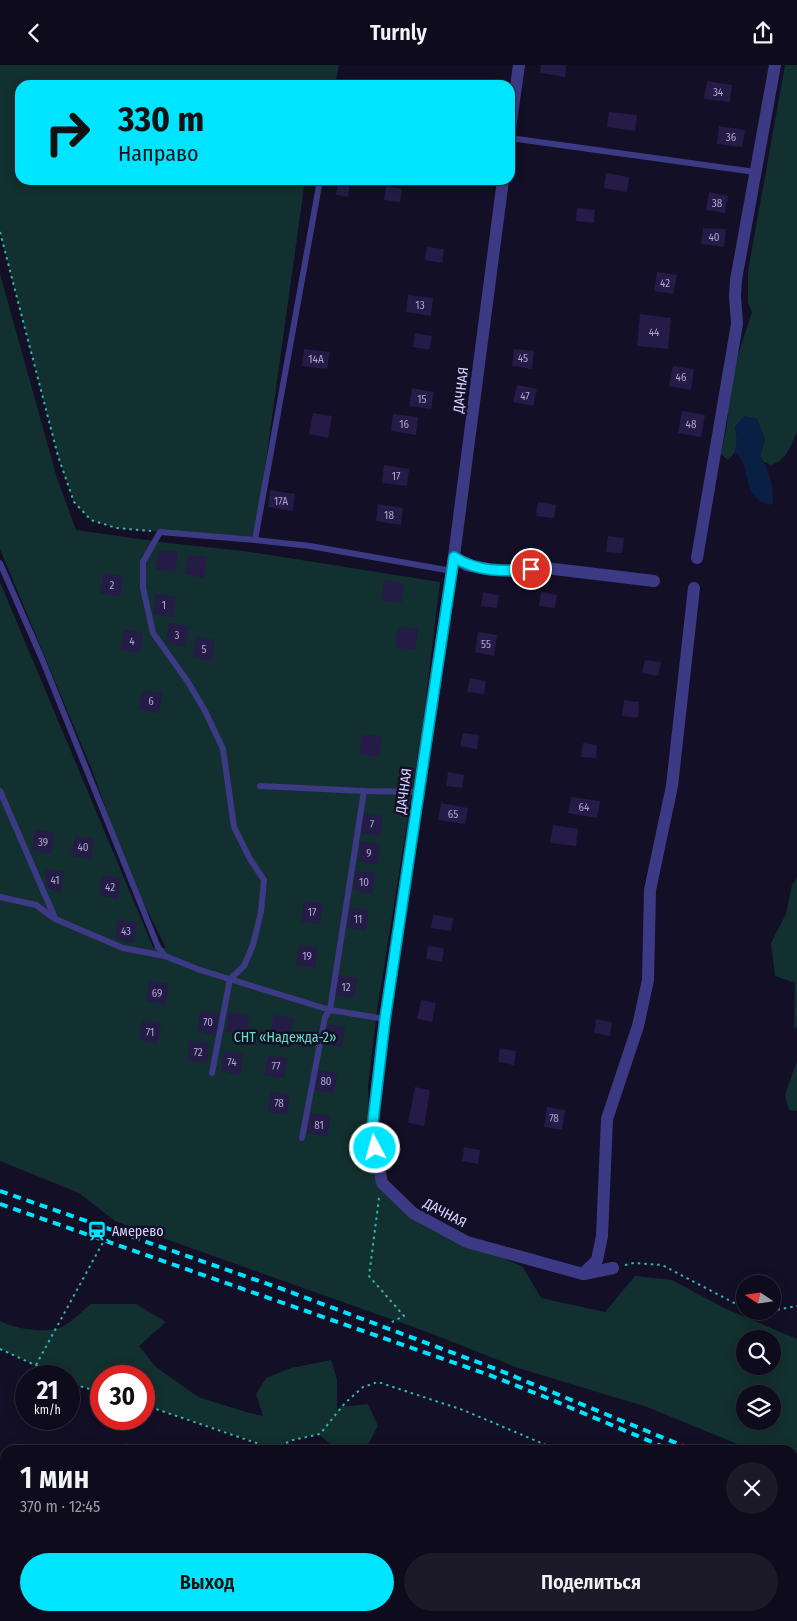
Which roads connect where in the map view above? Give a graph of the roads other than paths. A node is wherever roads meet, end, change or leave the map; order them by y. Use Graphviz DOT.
graph roads {
  1 [pos="519,65"];
  2 [pos="774,65"];
  3 [pos="515,93"];
  4 [pos="515,139"];
  5 [pos="755,172"];
  6 [pos="319,185"];
  7 [pos="502,185"];
  8 [pos="255,540"];
  9 [pos="454,557"];
  10 [pos="697,558"];
  11 [pos="0,563"];
  12 [pos="452,571"];
  13 [pos="654,581"];
  14 [pos="694,588"];
  15 [pos="260,786"];
  16 [pos="0,791"];
  17 [pos="364,791"];
  18 [pos="423,792"];
  19 [pos="0,897"];
  20 [pos="55,919"];
  21 [pos="165,956"];
  22 [pos="230,979"];
  23 [pos="330,1010"];
  24 [pos="385,1019"];
  25 [pos="212,1073"];
  26 [pos="302,1138"];
  27 [pos="613,1268"];
  28 [pos="583,1274"];
  1 -- 3 [label="street"];
  2 -- 5 [label="street"];
  4 -- 5 [label="lane"];
  5 -- 10 [label="street"];
  6 -- 8 [label="lane"];
  7 -- 9 [label="street, ДАЧНАЯ"];
  8 -- 12 [label="lane"];
  8 -- 22 [label="lane"];
  9 -- 13 [label="street"];
  9 -- 24 [label="street, ДАЧНАЯ"];
  11 -- 21 [label="lane"];
  12 -- 18 [label="street"];
  14 -- 28 [label="street"];
  15 -- 17 [label="lane"];
  16 -- 20 [label="lane"];
  17 -- 18 [label="lane"];
  17 -- 23 [label="lane"];
  18 -- 24 [label="street"];
  19 -- 20 [label="lane"];
  20 -- 21 [label="lane"];
  21 -- 22 [label="lane"];
  22 -- 23 [label="lane"];
  22 -- 25 [label="lane"];
  23 -- 24 [label="lane"];
  23 -- 26 [label="lane"];
  24 -- 28 [label="street, ДАЧНАЯ"];
  27 -- 28 [label="street"];
}
